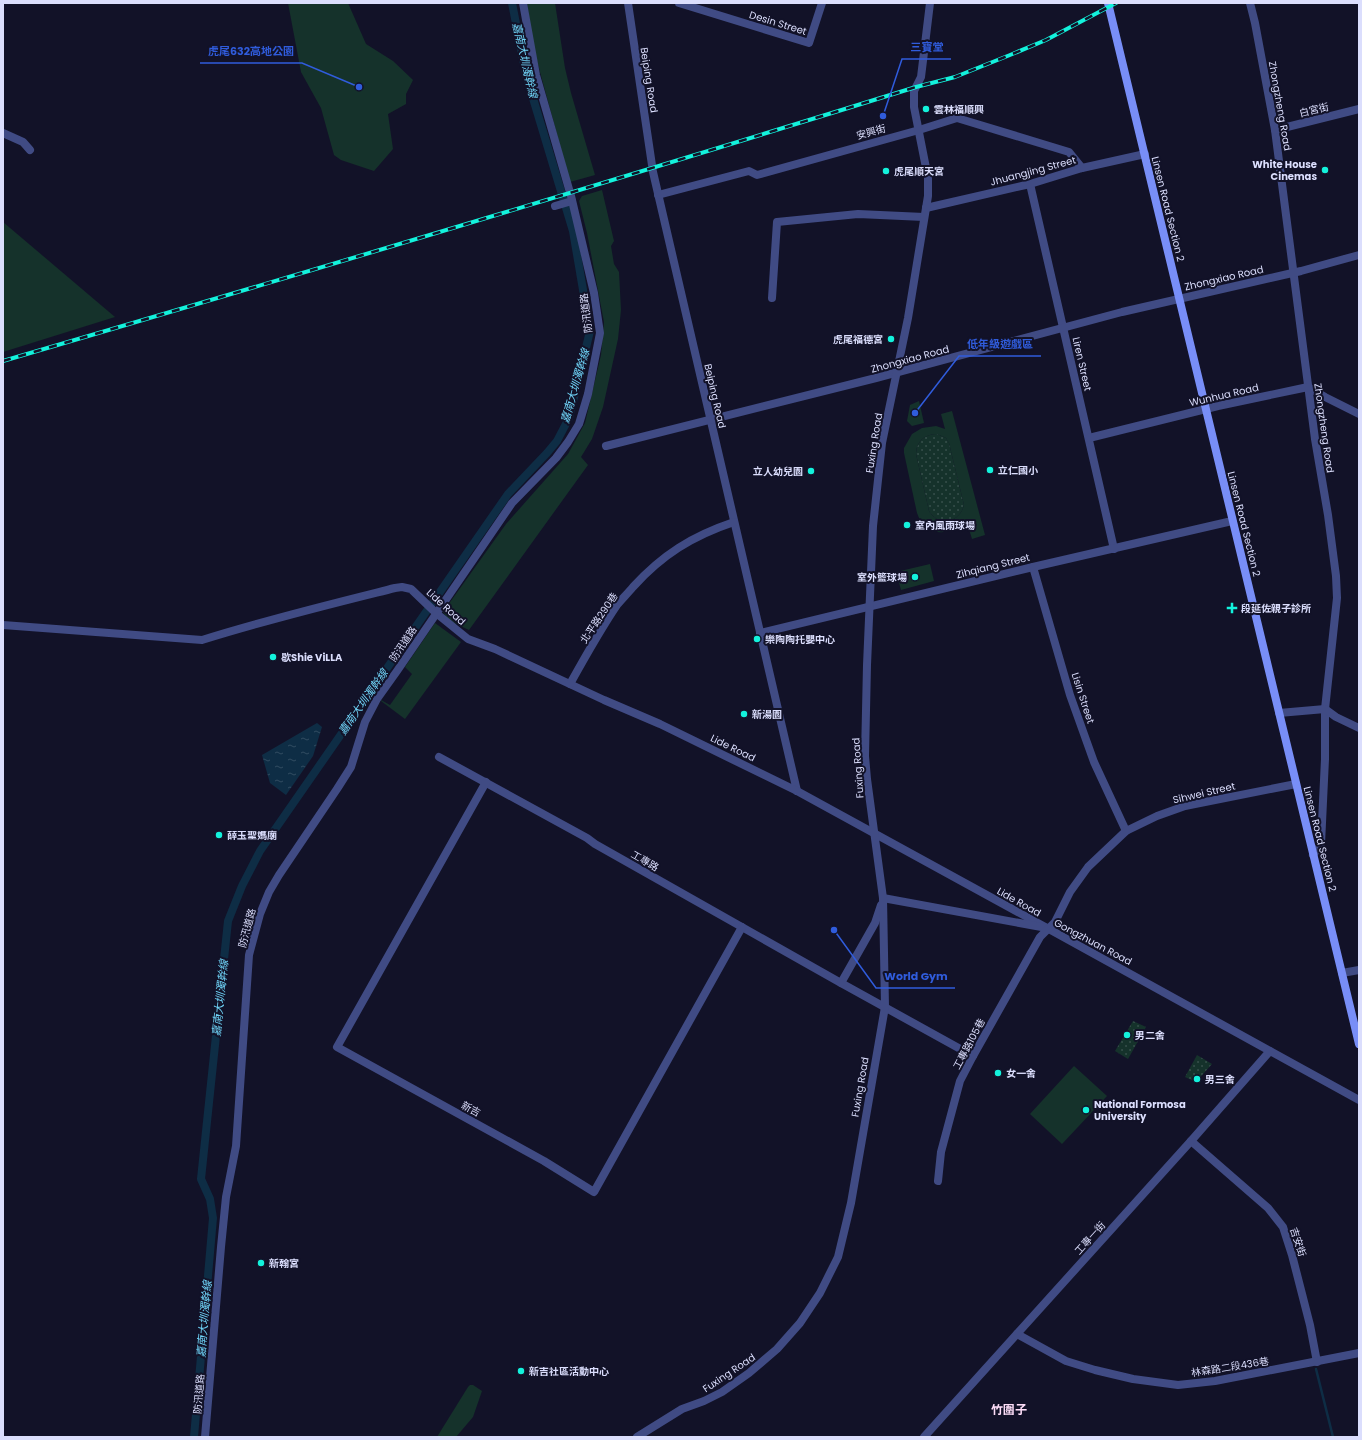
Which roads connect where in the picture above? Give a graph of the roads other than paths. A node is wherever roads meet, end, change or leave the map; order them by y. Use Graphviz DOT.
graph roads {
  1 [pos="522,3"];
  2 [pos="628,3"];
  3 [pos="679,3"];
  4 [pos="822,3"];
  5 [pos="930,3"];
  6 [pos="1250,3"];
  7 [pos="1108,6"];
  8 [pos="1359,109"];
  9 [pos="919,130"];
  10 [pos="1275,130"];
  11 [pos="3,133"];
  12 [pos="30,150"];
  13 [pos="1145,154"];
  14 [pos="1082,168"];
  15 [pos="1030,184"];
  16 [pos="658,195"];
  17 [pos="572,201"];
  18 [pos="555,206"];
  19 [pos="926,208"];
  20 [pos="924,218"];
  21 [pos="1359,256"];
  22 [pos="1292,273"];
  23 [pos="772,298"];
  24 [pos="1180,299"];
  25 [pos="1064,328"];
  26 [pos="897,372"];
  27 [pos="1308,387"];
  28 [pos="1206,409"];
  29 [pos="1359,414"];
  30 [pos="710,419"];
  31 [pos="1089,438"];
  32 [pos="606,446"];
  33 [pos="1232,521"];
  34 [pos="734,522"];
  35 [pos="1114,548"];
  36 [pos="1033,567"];
  37 [pos="869,606"];
  38 [pos="435,612"];
  39 [pos="3,625"];
  40 [pos="760,633"];
  41 [pos="570,684"];
  42 [pos="1325,709"];
  43 [pos="1279,714"];
  44 [pos="1359,728"];
  45 [pos="439,757"];
  46 [pos="486,782"];
  47 [pos="1296,784"];
  48 [pos="797,790"];
  49 [pos="1126,831"];
  50 [pos="874,832"];
  51 [pos="1313,855"];
  52 [pos="883,898"];
  53 [pos="742,927"];
  54 [pos="1047,928"];
  55 [pos="1359,970"];
  56 [pos="1342,973"];
  57 [pos="840,983"];
  58 [pos="885,1007"];
  59 [pos="1359,1044"];
  60 [pos="1270,1051"];
  61 [pos="973,1056"];
  62 [pos="1359,1100"];
  63 [pos="1191,1141"];
  64 [pos="938,1181"];
  65 [pos="1017,1334"];
  66 [pos="1359,1353"];
  67 [pos="1317,1362"];
  68 [pos="205,1437"];
  69 [pos="637,1437"];
  70 [pos="924,1437"];
  1 -- 17 [label="street, 防汛道路"];
  2 -- 16 [label="street, Beiping Road"];
  3 -- 4 [label="street, Desin Street"];
  5 -- 9 [label="street, Fuxing Road"];
  6 -- 10 [label="street, Zhongzheng Road"];
  7 -- 13 [label="main road, Linsen Road Section 2"];
  8 -- 10 [label="street, 白宮街"];
  9 -- 14 [label="street, 安興街"];
  9 -- 16 [label="street, 安興街"];
  9 -- 19 [label="street, Fuxing Road"];
  10 -- 22 [label="street, Zhongzheng Road"];
  11 -- 12 [label="street"];
  13 -- 14 [label="street, Jhuangjing Street"];
  13 -- 24 [label="main road, Linsen Road Section 2"];
  14 -- 15 [label="street, Jhuangjing Street"];
  15 -- 19 [label="street, Jhuangjing Street"];
  15 -- 25 [label="street, Liren Street"];
  16 -- 30 [label="street, Beiping Road"];
  17 -- 18 [label="street"];
  17 -- 38 [label="street, 防汛道路"];
  19 -- 20 [label="street, Fuxing Road"];
  20 -- 23 [label="street"];
  20 -- 26 [label="street, Fuxing Road"];
  21 -- 22 [label="street, Zhongxiao Road"];
  22 -- 24 [label="street, Zhongxiao Road"];
  22 -- 27 [label="street, Zhongzheng Road"];
  24 -- 25 [label="street, Zhongxiao Road"];
  24 -- 28 [label="main road, Linsen Road Section 2"];
  25 -- 26 [label="street, Zhongxiao Road"];
  25 -- 31 [label="street, Liren Street"];
  26 -- 30 [label="street, Zhongxiao Road"];
  26 -- 37 [label="street, Fuxing Road"];
  27 -- 28 [label="street, Wunhua Road"];
  27 -- 29 [label="street"];
  27 -- 42 [label="street, Zhongzheng Road"];
  28 -- 31 [label="street, Wunhua Road"];
  28 -- 33 [label="main road, Linsen Road Section 2"];
  30 -- 32 [label="street, Zhongxiao Road"];
  30 -- 34 [label="street, Beiping Road"];
  31 -- 35 [label="street, Liren Street"];
  33 -- 35 [label="street, Zihqiang Street"];
  33 -- 43 [label="main road, Linsen Road Section 2"];
  34 -- 40 [label="street, Beiping Road"];
  34 -- 41 [label="street, 北平路290巷"];
  35 -- 36 [label="street, Zihqiang Street"];
  36 -- 37 [label="street, Zihqiang Street"];
  36 -- 49 [label="street, Lisin Street"];
  37 -- 40 [label="street, Zihqiang Street"];
  37 -- 50 [label="street, Fuxing Road"];
  38 -- 39 [label="street, Lide Road"];
  38 -- 41 [label="street, Lide Road"];
  38 -- 68 [label="street, 防汛道路"];
  40 -- 48 [label="street, Beiping Road"];
  41 -- 48 [label="street, Lide Road"];
  42 -- 43 [label="street"];
  42 -- 44 [label="street"];
  42 -- 51 [label="street, Zhongzheng Road"];
  43 -- 47 [label="main road, Linsen Road Section 2"];
  45 -- 46 [label="street, 工專路"];
  46 -- 53 [label="street, 工專路"];
  46 -- 53 [label="street, 新吉"];
  47 -- 49 [label="street, Sihwei Street"];
  47 -- 51 [label="main road, Linsen Road Section 2"];
  48 -- 50 [label="street, Lide Road"];
  49 -- 54 [label="street, Sihwei Street"];
  50 -- 52 [label="street, Fuxing Road"];
  50 -- 54 [label="street, Lide Road"];
  51 -- 56 [label="main road, Linsen Road Section 2"];
  52 -- 54 [label="street, Gongzhuan Road"];
  52 -- 57 [label="street"];
  52 -- 58 [label="street, Fuxing Road"];
  53 -- 57 [label="street, 工專路"];
  54 -- 60 [label="street, Gongzhuan Road"];
  54 -- 61 [label="street, 工專路105巷"];
  55 -- 56 [label="street"];
  56 -- 59 [label="main road, Linsen Road Section 2"];
  57 -- 58 [label="street, 工專路"];
  58 -- 61 [label="street, 工專路"];
  58 -- 69 [label="street, Fuxing Road"];
  60 -- 62 [label="street, Gongzhuan Road"];
  60 -- 63 [label="street, 工專一街"];
  61 -- 64 [label="street, 工專路105巷"];
  63 -- 65 [label="street, 工專一街"];
  63 -- 67 [label="street, 吉安街"];
  65 -- 67 [label="street, 林森路二段436巷"];
  65 -- 70 [label="street, 工專一街"];
  66 -- 67 [label="street, 林森路二段436巷"];
}
